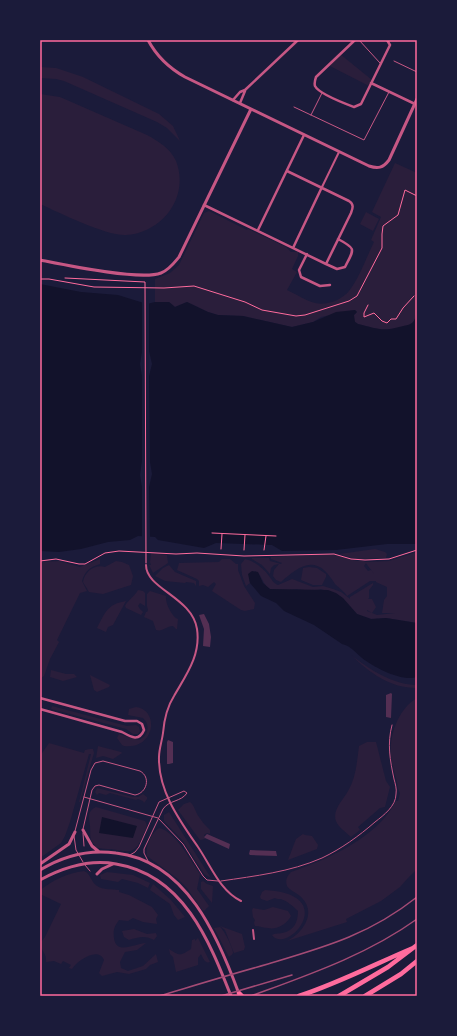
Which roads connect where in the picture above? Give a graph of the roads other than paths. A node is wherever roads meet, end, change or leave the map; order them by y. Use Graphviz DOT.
graph roads {
  1 [pos="148,40"];
  2 [pos="298,40"];
  3 [pos="355,40"];
  4 [pos="359,40"];
  5 [pos="387,40"];
  6 [pos="394,61"];
  7 [pos="380,64"];
  8 [pos="417,72"];
  9 [pos="371,83"];
  10 [pos="245,90"];
  11 [pos="389,92"];
  12 [pos="323,93"];
  13 [pos="417,99"];
  14 [pos="233,100"];
  15 [pos="238,103"];
  16 [pos="414,104"];
  17 [pos="294,107"];
  18 [pos="251,109"];
  19 [pos="311,116"];
  20 [pos="304,135"];
  21 [pos="339,152"];
  22 [pos="287,171"];
  23 [pos="322,188"];
  24 [pos="204,205"];
  25 [pos="258,230"];
  26 [pos="338,239"];
  27 [pos="293,248"];
  28 [pos="307,254"];
  29 [pos="40,260"];
  30 [pos="326,264"];
  31 [pos="330,285"];
  32 [pos="146,565"];
  33 [pos="40,698"];
  34 [pos="40,709"];
  35 [pos="392,725"];
  36 [pos="84,797"];
  37 [pos="90,798"];
  38 [pos="169,798"];
  39 [pos="171,802"];
  40 [pos="153,816"];
  41 [pos="158,818"];
  42 [pos="83,830"];
  43 [pos="75,832"];
  44 [pos="84,846"];
  45 [pos="100,852"];
  46 [pos="77,854"];
  47 [pos="129,855"];
  48 [pos="148,862"];
  49 [pos="84,863"];
  50 [pos="40,864"];
  51 [pos="114,864"];
  52 [pos="40,870"];
  53 [pos="90,871"];
  54 [pos="97,874"];
  55 [pos="40,880"];
  56 [pos="219,881"];
  57 [pos="241,901"];
  58 [pos="253,930"];
  59 [pos="254,939"];
  60 [pos="415,947"];
  61 [pos="417,961"];
  62 [pos="240,995"];
  63 [pos="231,996"];
  64 [pos="299,996"];
  65 [pos="339,996"];
  66 [pos="365,996"];
  1 -- 14 [label="street"];
  2 -- 10 [label="street"];
  3 -- 12 [label="street"];
  4 -- 7 [label="lane"];
  5 -- 7 [label="street"];
  6 -- 8 [label="lane"];
  7 -- 9 [label="street"];
  9 -- 11 [label="street"];
  9 -- 12 [label="street"];
  10 -- 14 [label="street"];
  10 -- 15 [label="street"];
  11 -- 16 [label="street"];
  11 -- 19 [label="lane"];
  12 -- 19 [label="lane"];
  13 -- 16 [label="street"];
  14 -- 15 [label="street"];
  15 -- 18 [label="street"];
  16 -- 21 [label="street"];
  17 -- 19 [label="lane"];
  18 -- 20 [label="street"];
  18 -- 24 [label="street"];
  20 -- 21 [label="street"];
  20 -- 22 [label="street"];
  21 -- 23 [label="street"];
  22 -- 23 [label="street"];
  22 -- 25 [label="street"];
  23 -- 26 [label="street"];
  23 -- 27 [label="street"];
  24 -- 25 [label="street"];
  24 -- 29 [label="street"];
  25 -- 27 [label="street"];
  26 -- 30 [label="street"];
  26 -- 30 [label="street"];
  27 -- 28 [label="street"];
  28 -- 30 [label="street"];
  28 -- 31 [label="street"];
  32 -- 38 [label="street"];
  33 -- 34 [label="street"];
  35 -- 56 [label="lane"];
  36 -- 37 [label="lane"];
  36 -- 37 [label="lane"];
  36 -- 43 [label="lane"];
  37 -- 40 [label="lane"];
  37 -- 42 [label="lane"];
  38 -- 39 [label="street"];
  38 -- 39 [label="lane"];
  38 -- 40 [label="lane"];
  39 -- 41 [label="lane"];
  39 -- 56 [label="street"];
  40 -- 41 [label="lane"];
  40 -- 47 [label="lane"];
  41 -- 48 [label="lane"];
  41 -- 56 [label="lane"];
  42 -- 44 [label="lane"];
  42 -- 45 [label="street"];
  43 -- 46 [label="lane"];
  43 -- 50 [label="street"];
  45 -- 46 [label="street"];
  45 -- 47 [label="street"];
  46 -- 49 [label="lane"];
  46 -- 52 [label="street"];
  47 -- 48 [label="street"];
  48 -- 62 [label="street"];
  49 -- 51 [label="street"];
  49 -- 53 [label="lane"];
  49 -- 55 [label="street"];
  51 -- 54 [label="street"];
  51 -- 63 [label="street"];
  56 -- 57 [label="street"];
  58 -- 59 [label="street"];
  60 -- 64 [label="highway"];
  60 -- 65 [label="highway"];
  61 -- 66 [label="highway"];
}
